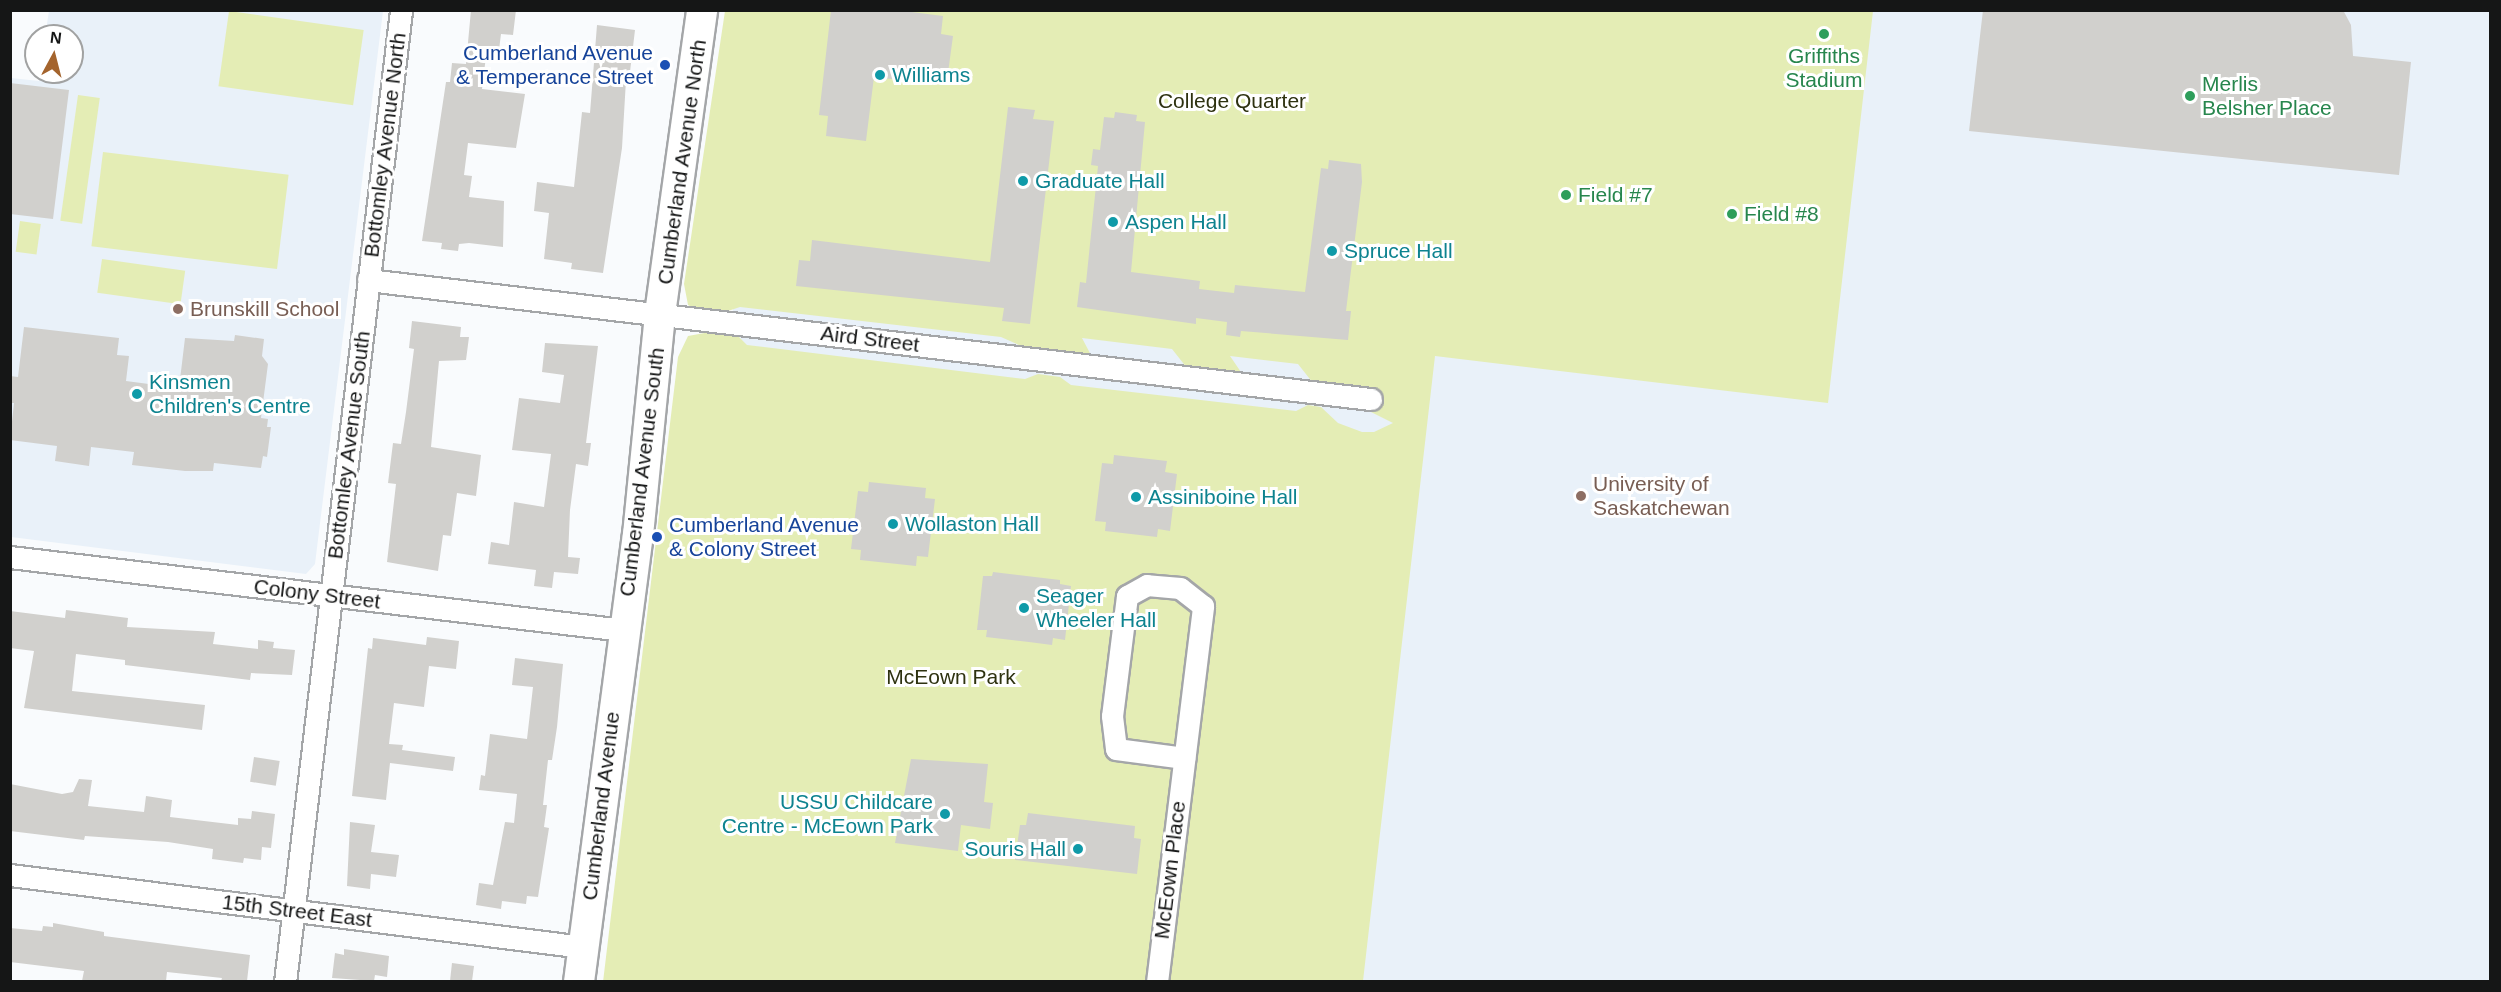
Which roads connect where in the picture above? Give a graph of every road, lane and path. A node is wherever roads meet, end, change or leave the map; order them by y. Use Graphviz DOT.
graph roads {
  1 [pos="401,10"];
  2 [pos="702,10"];
  3 [pos="368,280"];
  4 [pos="660,314"];
  5 [pos="1371,399"];
  6 [pos="10,557"];
  7 [pos="331,595"];
  8 [pos="623,630"];
  9 [pos="1184,758"];
  10 [pos="10,875"];
  11 [pos="294,910"];
  12 [pos="583,947"];
  13 [pos="285,981"];
  14 [pos="579,981"];
  15 [pos="1157,981"];
  1 -- 3 [label="street, Bottomley Avenue North"];
  2 -- 4 [label="main road, Cumberland Avenue North"];
  3 -- 4 [label="street, Aird Street"];
  3 -- 7 [label="street, Bottomley Avenue South"];
  4 -- 5 [label="street, Aird Street"];
  4 -- 8 [label="main road, Cumberland Avenue South"];
  6 -- 7 [label="street, Colony Street"];
  7 -- 8 [label="street, Colony Street"];
  7 -- 11 [label="street, Bottomley Avenue South"];
  8 -- 12 [label="main road, Cumberland Avenue"];
  9 -- 9 [label="street, McEown Place"];
  9 -- 15 [label="street, McEown Place"];
  10 -- 11 [label="street, 15th Street East"];
  11 -- 12 [label="street, 15th Street East"];
  11 -- 13 [label="street, Bottomley Avenue South"];
  12 -- 14 [label="main road, Cumberland Avenue"];
}
